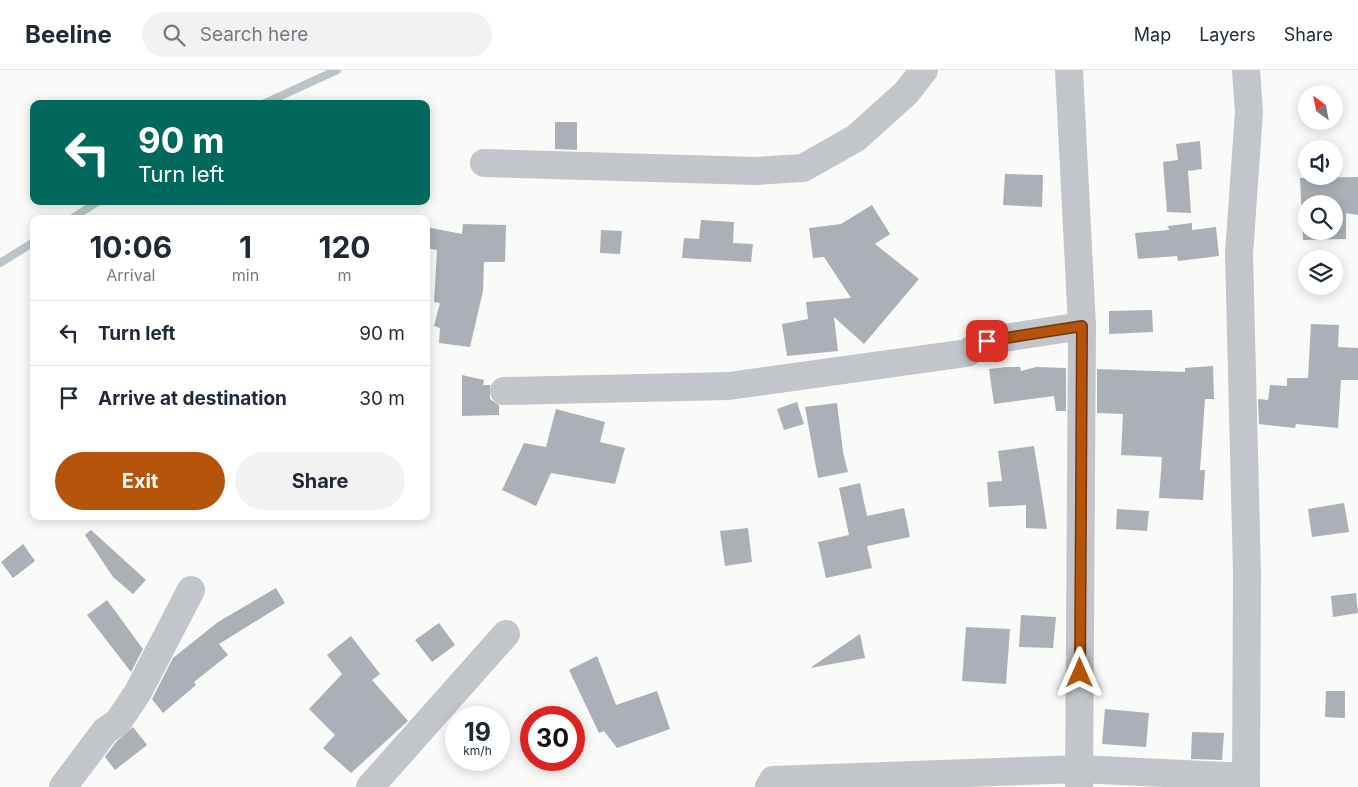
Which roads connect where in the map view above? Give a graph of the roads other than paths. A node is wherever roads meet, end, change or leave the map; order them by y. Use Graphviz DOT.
graph roads {
  1 [pos="924,70"];
  2 [pos="1069,70"];
  3 [pos="1246,70"];
  4 [pos="484,163"];
  5 [pos="1082,326"];
  6 [pos="504,391"];
  7 [pos="190,590"];
  8 [pos="506,634"];
  9 [pos="1080,778"];
  10 [pos="1246,782"];
  11 [pos="64,787"];
  12 [pos="370,787"];
  13 [pos="769,787"];
  1 -- 4 [label="street"];
  2 -- 5 [label="street"];
  3 -- 10 [label="street"];
  5 -- 6 [label="street"];
  5 -- 9 [label="street"];
  7 -- 11 [label="street"];
  8 -- 12 [label="street"];
  9 -- 10 [label="street"];
  9 -- 13 [label="street"];
}
